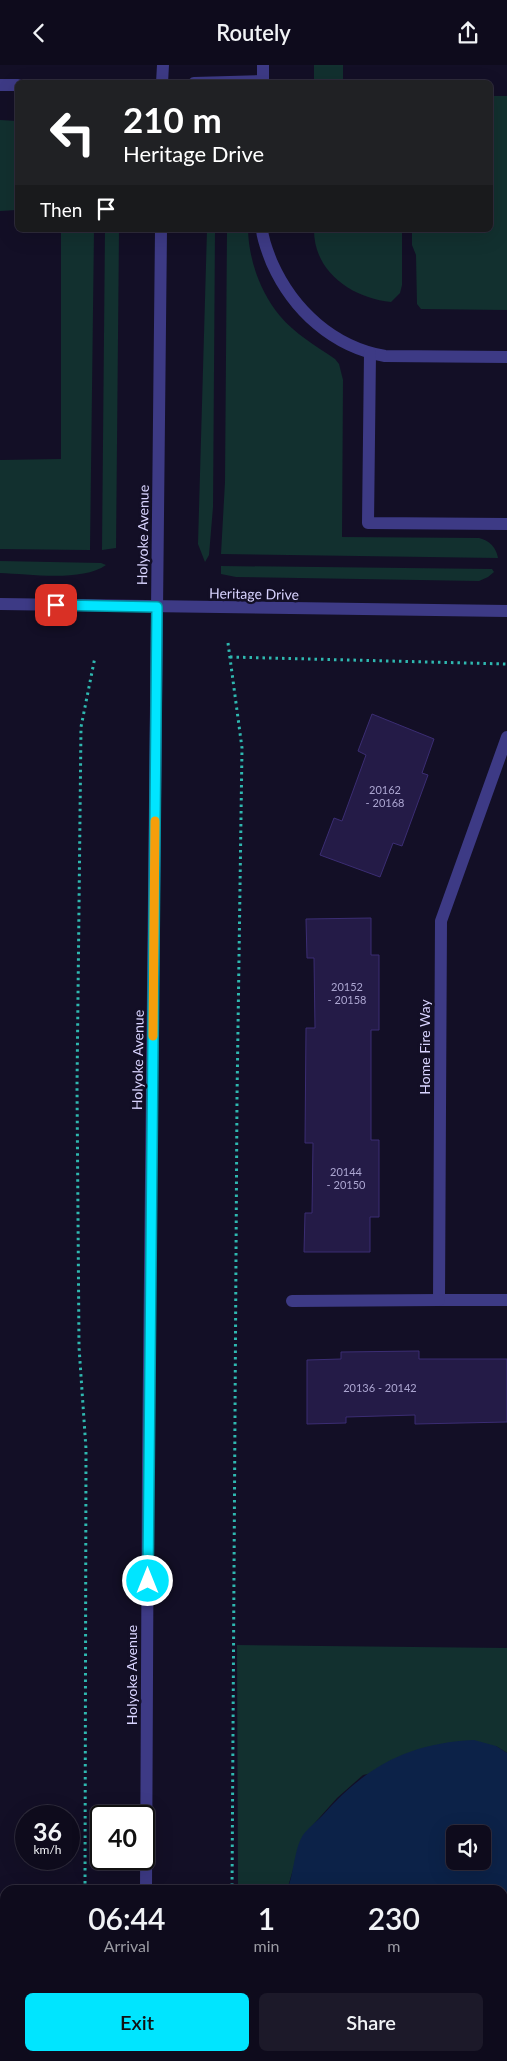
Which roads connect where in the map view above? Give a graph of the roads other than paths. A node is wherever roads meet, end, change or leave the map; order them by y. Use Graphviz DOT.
graph roads {
  1 [pos="163,65"];
  2 [pos="263,65"];
  3 [pos="162,80"];
  4 [pos="263,80"];
  5 [pos="0,85"];
  6 [pos="15,85"];
  7 [pos="161,232"];
  8 [pos="263,232"];
  9 [pos="370,353"];
  10 [pos="507,357"];
  11 [pos="507,524"];
  12 [pos="0,604"];
  13 [pos="157,607"];
  14 [pos="507,611"];
  15 [pos="507,737"];
  16 [pos="439,1300"];
  17 [pos="507,1300"];
  18 [pos="292,1301"];
  19 [pos="146,1885"];
  1 -- 3 [label="street"];
  2 -- 4 [label="street"];
  5 -- 6 [label="street"];
  7 -- 13 [label="street, Holyoke Avenue"];
  8 -- 9 [label="street"];
  9 -- 10 [label="street"];
  9 -- 11 [label="street"];
  12 -- 13 [label="street, Heritage Drive"];
  13 -- 14 [label="street, Heritage Drive"];
  13 -- 19 [label="street, Holyoke Avenue"];
  15 -- 16 [label="street, Home Fire Way"];
  16 -- 17 [label="street"];
  16 -- 18 [label="street"];
}
